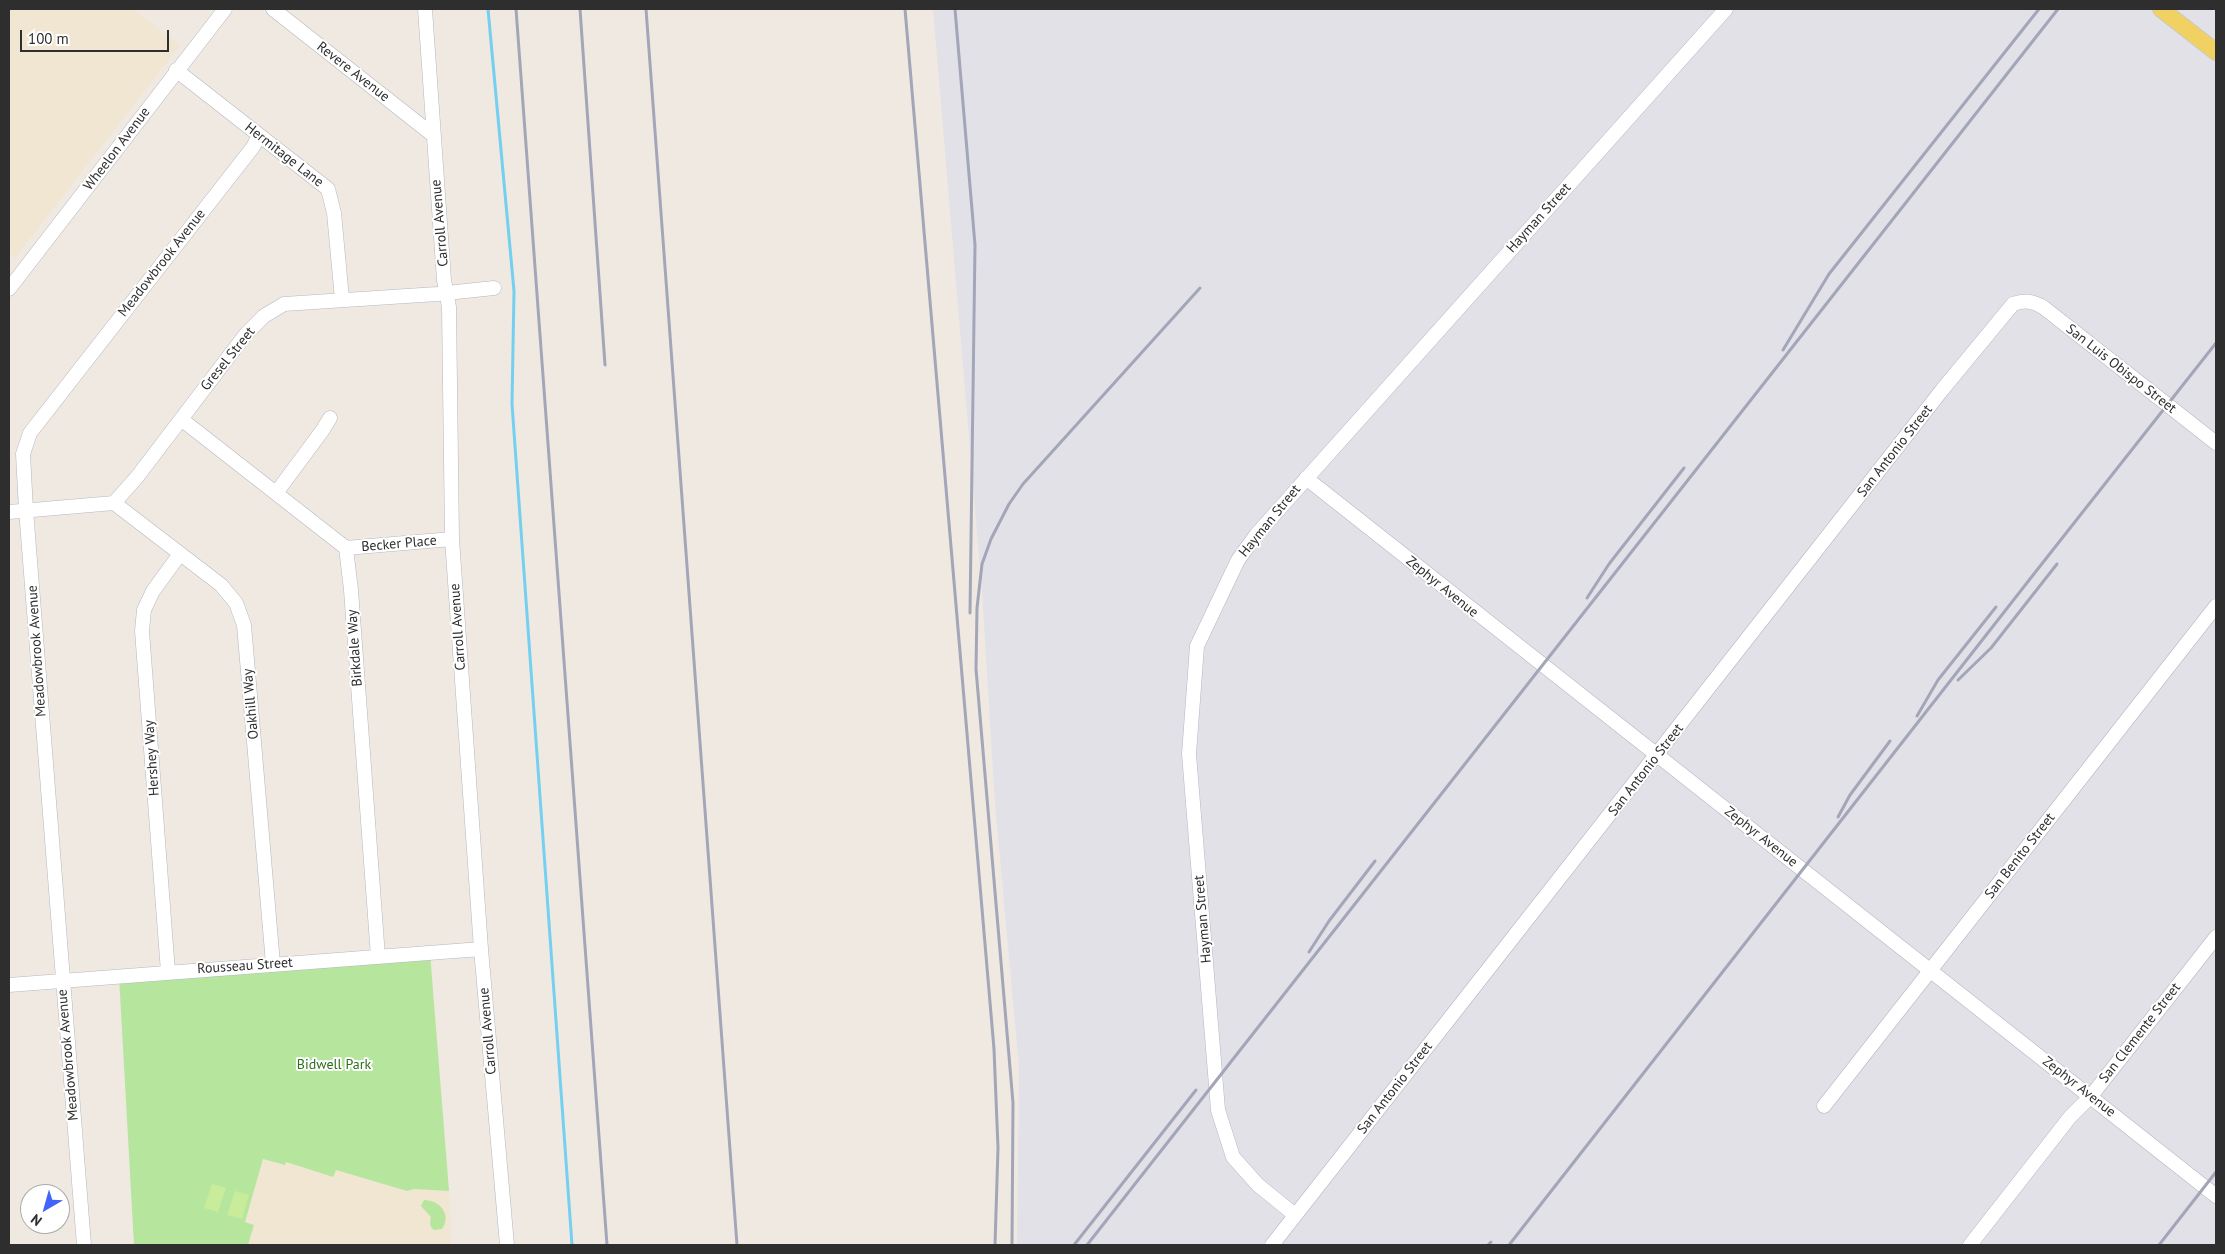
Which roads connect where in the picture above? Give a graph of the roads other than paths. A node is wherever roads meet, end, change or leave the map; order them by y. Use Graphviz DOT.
graph roads {
  1 [pos="225,9"];
  2 [pos="273,9"];
  3 [pos="425,9"];
  4 [pos="1726,9"];
  5 [pos="2161,9"];
  6 [pos="2216,52"];
  7 [pos="176,70"];
  8 [pos="433,135"];
  9 [pos="259,136"];
  10 [pos="494,288"];
  11 [pos="9,289"];
  12 [pos="447,292"];
  13 [pos="342,299"];
  14 [pos="2024,300"];
  15 [pos="330,418"];
  16 [pos="182,419"];
  17 [pos="2216,444"];
  18 [pos="1306,478"];
  19 [pos="276,493"];
  20 [pos="114,503"];
  21 [pos="26,510"];
  22 [pos="9,512"];
  23 [pos="452,539"];
  24 [pos="346,548"];
  25 [pos="180,554"];
  26 [pos="2216,606"];
  27 [pos="1657,755"];
  28 [pos="2216,937"];
  29 [pos="481,949"];
  30 [pos="378,956"];
  31 [pos="274,964"];
  32 [pos="1930,970"];
  33 [pos="168,972"];
  34 [pos="62,980"];
  35 [pos="9,985"];
  36 [pos="2091,1096"];
  37 [pos="1824,1106"];
  38 [pos="2216,1196"];
  39 [pos="1295,1215"];
  40 [pos="84,1245"];
  41 [pos="507,1245"];
  42 [pos="1272,1245"];
  43 [pos="1970,1245"];
  1 -- 7 [label="street, Wheelon Avenue"];
  2 -- 8 [label="street, Revere Avenue"];
  3 -- 8 [label="street, Carroll Avenue"];
  4 -- 18 [label="street, Hayman Street"];
  5 -- 6 [label="main road"];
  7 -- 9 [label="street, Hermitage Lane"];
  7 -- 11 [label="street, Wheelon Avenue"];
  8 -- 12 [label="street, Carroll Avenue"];
  9 -- 13 [label="street, Hermitage Lane"];
  9 -- 21 [label="street, Meadowbrook Avenue"];
  10 -- 12 [label="street, Gresel Street"];
  12 -- 13 [label="street, Gresel Street"];
  12 -- 23 [label="street, Carroll Avenue"];
  13 -- 16 [label="street, Gresel Street"];
  14 -- 17 [label="street, San Luis Obispo Street"];
  14 -- 27 [label="street, San Antonio Street"];
  15 -- 19 [label="street"];
  16 -- 19 [label="street"];
  16 -- 20 [label="street, Gresel Street"];
  18 -- 27 [label="street, Zephyr Avenue"];
  18 -- 39 [label="street, Hayman Street"];
  19 -- 24 [label="street"];
  20 -- 21 [label="street"];
  20 -- 25 [label="street, Oakhill Way"];
  21 -- 22 [label="street"];
  21 -- 34 [label="street, Meadowbrook Avenue"];
  23 -- 24 [label="street, Becker Place"];
  23 -- 29 [label="street, Carroll Avenue"];
  24 -- 30 [label="street, Birkdale Way"];
  25 -- 31 [label="street, Oakhill Way"];
  25 -- 33 [label="street, Hershey Way"];
  26 -- 32 [label="street, San Benito Street"];
  27 -- 32 [label="street, Zephyr Avenue"];
  27 -- 39 [label="street, San Antonio Street"];
  28 -- 36 [label="street, San Clemente Street"];
  29 -- 30 [label="street, Rousseau Street"];
  29 -- 41 [label="street, Carroll Avenue"];
  30 -- 31 [label="street, Rousseau Street"];
  31 -- 33 [label="street, Rousseau Street"];
  32 -- 36 [label="street, Zephyr Avenue"];
  32 -- 37 [label="street, San Benito Street"];
  33 -- 34 [label="street, Rousseau Street"];
  34 -- 35 [label="street, Rousseau Street"];
  34 -- 40 [label="street, Meadowbrook Avenue"];
  36 -- 38 [label="street, Zephyr Avenue"];
  36 -- 43 [label="street, San Clemente Street"];
  39 -- 42 [label="street, San Antonio Street"];
}
